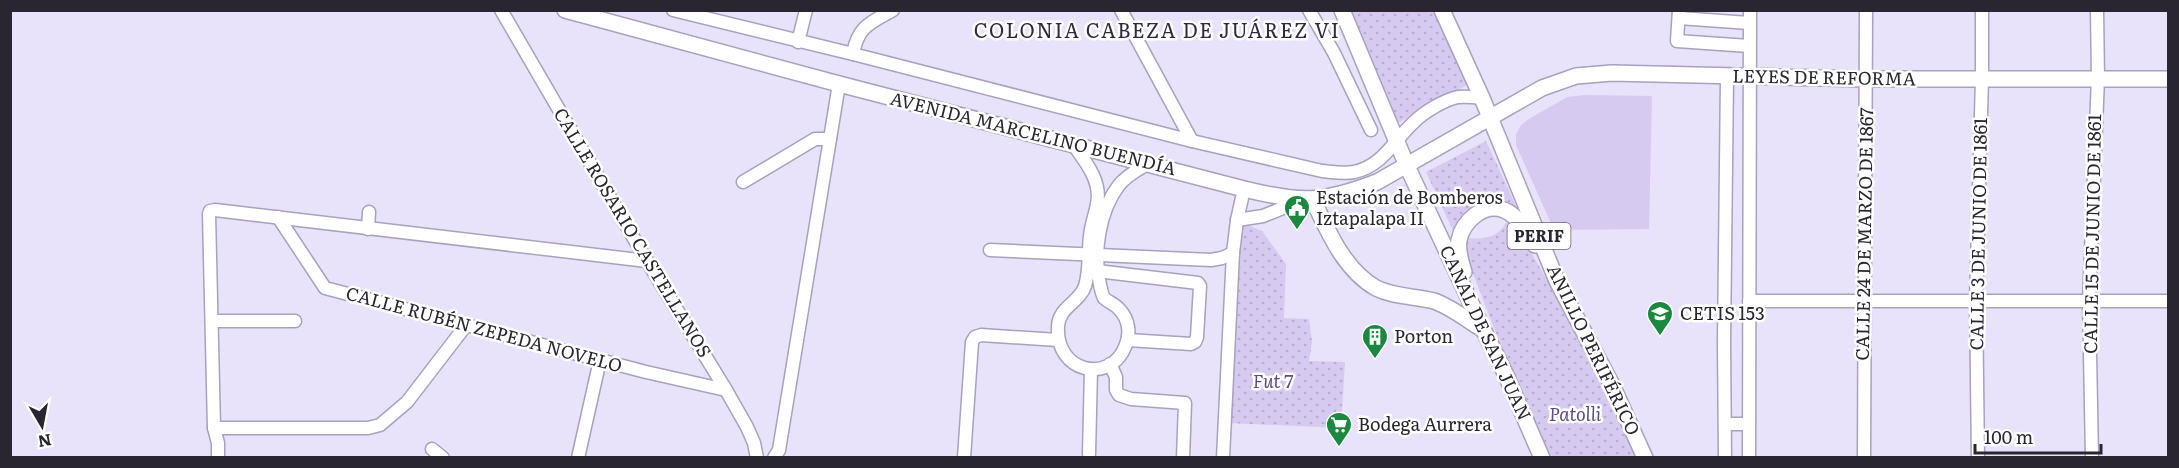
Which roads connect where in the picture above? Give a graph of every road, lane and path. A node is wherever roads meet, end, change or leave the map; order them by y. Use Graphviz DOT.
graph roads {
  1 [pos="501,10"];
  2 [pos="565,10"];
  3 [pos="673,10"];
  4 [pos="806,10"];
  5 [pos="893,10"];
  6 [pos="1121,10"];
  7 [pos="1309,10"];
  8 [pos="1342,10"];
  9 [pos="1442,10"];
  10 [pos="1866,10"];
  11 [pos="1982,10"];
  12 [pos="2097,10"];
  13 [pos="1679,14"];
  14 [pos="1750,17"];
  15 [pos="798,42"];
  16 [pos="1749,46"];
  17 [pos="854,54"];
  18 [pos="1727,77"];
  19 [pos="1749,77"];
  20 [pos="1982,78"];
  21 [pos="2098,78"];
  22 [pos="1867,79"];
  23 [pos="2169,79"];
  24 [pos="839,84"];
  25 [pos="1482,98"];
  26 [pos="1490,119"];
  27 [pos="1371,130"];
  28 [pos="830,140"];
  29 [pos="1192,141"];
  30 [pos="1072,143"];
  31 [pos="1397,143"];
  32 [pos="1149,163"];
  33 [pos="1407,166"];
  34 [pos="743,182"];
  35 [pos="1244,189"];
  36 [pos="1308,200"];
  37 [pos="369,212"];
  38 [pos="278,217"];
  39 [pos="1237,220"];
  40 [pos="368,229"];
  41 [pos="990,250"];
  42 [pos="1233,253"];
  43 [pos="1094,255"];
  44 [pos="647,261"];
  45 [pos="1097,271"];
  46 [pos="1557,281"];
  47 [pos="1749,301"];
  48 [pos="1864,301"];
  49 [pos="1976,301"];
  50 [pos="2089,301"];
  51 [pos="2169,301"];
  52 [pos="212,321"];
  53 [pos="295,321"];
  54 [pos="467,324"];
  55 [pos="1480,324"];
  56 [pos="1058,340"];
  57 [pos="1128,340"];
  58 [pos="600,360"];
  59 [pos="1110,364"];
  60 [pos="1091,369"];
  61 [pos="726,390"];
  62 [pos="1725,423"];
  63 [pos="1749,424"];
  64 [pos="214,428"];
  65 [pos="432,449"];
  66 [pos="1087,454"];
  67 [pos="218,458"];
  68 [pos="443,458"];
  69 [pos="578,458"];
  70 [pos="757,458"];
  71 [pos="774,458"];
  72 [pos="964,458"];
  73 [pos="1183,458"];
  74 [pos="1223,458"];
  75 [pos="1542,458"];
  76 [pos="1645,458"];
  77 [pos="1725,458"];
  78 [pos="1749,458"];
  79 [pos="1864,458"];
  80 [pos="1978,458"];
  81 [pos="2092,458"];
  1 -- 44 [label="street, CALLE ROSARIO CASTELLANOS"];
  2 -- 24 [label="main road, AVENIDA MARCELINO BUENDÍA"];
  3 -- 15 [label="street, AVENIDA MARCELINO BUENDÍA"];
  4 -- 15 [label="street"];
  5 -- 17 [label="street"];
  6 -- 29 [label="street"];
  7 -- 27 [label="street"];
  8 -- 31 [label="main road, CANAL DE SAN JUAN"];
  9 -- 25 [label="main road, ANILLO PERIFÉRICO / PERIF"];
  10 -- 22 [label="street, CALLE 24 DE MARZO DE 1867"];
  11 -- 20 [label="street, CALLE 3 DE JUNIO DE 1861"];
  12 -- 21 [label="street, CALLE 15 DE JUNIO DE 1861"];
  13 -- 14 [label="street"];
  13 -- 16 [label="street"];
  14 -- 16 [label="street"];
  15 -- 17 [label="street, AVENIDA MARCELINO BUENDÍA"];
  16 -- 19 [label="street"];
  17 -- 29 [label="street, AVENIDA MARCELINO BUENDÍA"];
  18 -- 19 [label="main road, LEYES DE REFORMA"];
  18 -- 26 [label="main road, LEYES DE REFORMA"];
  18 -- 62 [label="street"];
  19 -- 22 [label="main road, LEYES DE REFORMA"];
  19 -- 47 [label="street"];
  20 -- 21 [label="main road, LEYES DE REFORMA"];
  20 -- 22 [label="main road, LEYES DE REFORMA"];
  20 -- 49 [label="street, CALLE 3 DE JUNIO DE 1861"];
  21 -- 23 [label="main road, LEYES DE REFORMA"];
  21 -- 50 [label="street, CALLE 15 DE JUNIO DE 1861"];
  22 -- 48 [label="street, CALLE 24 DE MARZO DE 1867"];
  24 -- 28 [label="street"];
  24 -- 30 [label="main road, AVENIDA MARCELINO BUENDÍA"];
  25 -- 26 [label="main road, ANILLO PERIFÉRICO / PERIF"];
  25 -- 31 [label="street, AVENIDA MARCELINO BUENDÍA"];
  26 -- 33 [label="main road, AVENIDA MARCELINO BUENDÍA"];
  26 -- 46 [label="main road, ANILLO PERIFÉRICO / PERIF"];
  28 -- 34 [label="street"];
  28 -- 71 [label="street"];
  29 -- 31 [label="street, AVENIDA MARCELINO BUENDÍA"];
  30 -- 32 [label="main road, AVENIDA MARCELINO BUENDÍA"];
  30 -- 43 [label="street"];
  31 -- 33 [label="main road, CANAL DE SAN JUAN"];
  32 -- 35 [label="main road, AVENIDA MARCELINO BUENDÍA"];
  32 -- 43 [label="street"];
  33 -- 36 [label="main road, AVENIDA MARCELINO BUENDÍA"];
  33 -- 55 [label="main road, CANAL DE SAN JUAN"];
  35 -- 36 [label="main road, AVENIDA MARCELINO BUENDÍA"];
  35 -- 39 [label="street"];
  36 -- 39 [label="street"];
  36 -- 55 [label="main road"];
  37 -- 40 [label="street"];
  38 -- 40 [label="street"];
  38 -- 52 [label="street"];
  38 -- 54 [label="street, CALLE RUBÉN ZEPEDA NOVELO"];
  39 -- 42 [label="street"];
  40 -- 44 [label="street"];
  41 -- 43 [label="street"];
  42 -- 43 [label="street"];
  42 -- 74 [label="street"];
  43 -- 45 [label="street"];
  43 -- 56 [label="street"];
  44 -- 61 [label="street, CALLE ROSARIO CASTELLANOS"];
  45 -- 57 [label="street"];
  45 -- 57 [label="street"];
  46 -- 55 [label="main road"];
  46 -- 76 [label="main road, ANILLO PERIFÉRICO / PERIF"];
  47 -- 48 [label="street"];
  47 -- 63 [label="street"];
  48 -- 49 [label="street"];
  48 -- 79 [label="street, CALLE 24 DE MARZO DE 1867"];
  49 -- 50 [label="street"];
  49 -- 80 [label="street, CALLE 3 DE JUNIO DE 1861"];
  50 -- 51 [label="street"];
  50 -- 81 [label="street, CALLE 15 DE JUNIO DE 1861"];
  52 -- 53 [label="street"];
  52 -- 64 [label="street"];
  54 -- 58 [label="street, CALLE RUBÉN ZEPEDA NOVELO"];
  54 -- 64 [label="street"];
  55 -- 75 [label="main road, CANAL DE SAN JUAN"];
  56 -- 60 [label="street"];
  56 -- 72 [label="street"];
  57 -- 59 [label="street"];
  58 -- 61 [label="street, CALLE RUBÉN ZEPEDA NOVELO"];
  58 -- 69 [label="street"];
  59 -- 60 [label="street"];
  59 -- 73 [label="street"];
  60 -- 66 [label="street"];
  61 -- 70 [label="street, CALLE ROSARIO CASTELLANOS"];
  62 -- 63 [label="street"];
  62 -- 77 [label="street"];
  63 -- 78 [label="street"];
  64 -- 67 [label="street"];
  65 -- 68 [label="street"];
}
